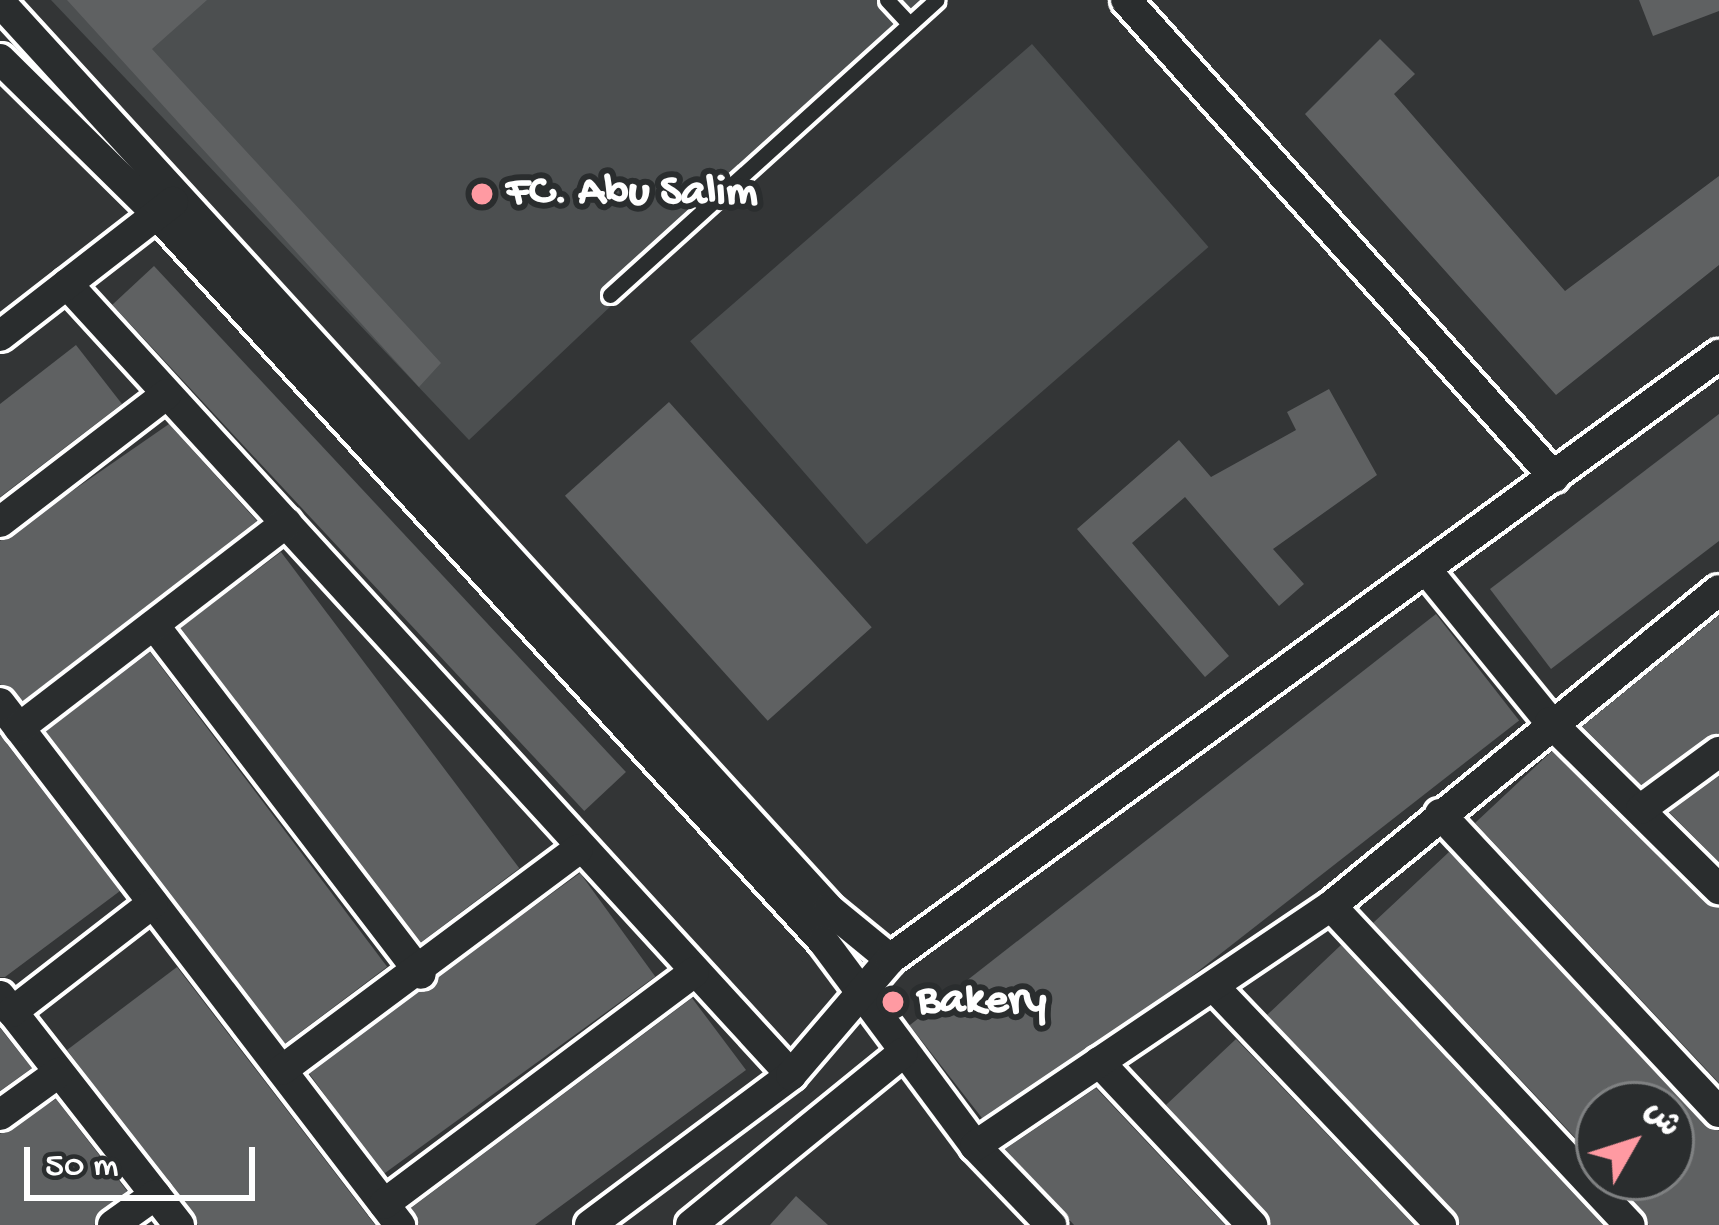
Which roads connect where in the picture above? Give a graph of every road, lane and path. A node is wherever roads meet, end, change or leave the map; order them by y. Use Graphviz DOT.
graph roads {
  1 [pos="887,0"];
  2 [pos="936,0"];
  3 [pos="1126,0"];
  4 [pos="0,2"];
  5 [pos="909,24"];
  6 [pos="0,59"];
  7 [pos="182,195"];
  8 [pos="157,214"];
  9 [pos="67,284"];
  10 [pos="610,296"];
  11 [pos="0,336"];
  12 [pos="1719,355"];
  13 [pos="167,394"];
  14 [pos="1554,477"];
  15 [pos="0,522"];
  16 [pos="286,524"];
  17 [pos="1430,573"];
  18 [pos="1719,590"];
  19 [pos="154,625"];
  20 [pos="0,703"];
  21 [pos="1550,722"];
  22 [pos="20,728"];
  23 [pos="1719,752"];
  24 [pos="1641,809"];
  25 [pos="1440,814"];
  26 [pos="578,849"];
  27 [pos="1719,889"];
  28 [pos="153,902"];
  29 [pos="1330,906"];
  30 [pos="890,959"];
  31 [pos="694,972"];
  32 [pos="421,974"];
  33 [pos="1217,990"];
  34 [pos="860,991"];
  35 [pos="6,1004"];
  36 [pos="903,1053"];
  37 [pos="1099,1061"];
  38 [pos="282,1070"];
  39 [pos="58,1072"];
  40 [pos="791,1075"];
  41 [pos="1719,1112"];
  42 [pos="0,1115"];
  43 [pos="975,1145"];
  44 [pos="155,1195"];
  45 [pos="392,1214"];
  46 [pos="113,1225"];
  47 [pos="179,1225"];
  48 [pos="590,1225"];
  49 [pos="691,1225"];
  50 [pos="1051,1225"];
  51 [pos="1252,1225"];
  52 [pos="1441,1225"];
  53 [pos="1630,1225"];
  1 -- 5 [label="lane"];
  2 -- 5 [label="lane"];
  3 -- 14 [label="street"];
  4 -- 7 [label="street"];
  5 -- 10 [label="lane"];
  6 -- 8 [label="street"];
  7 -- 8 [label="street"];
  7 -- 30 [label="street"];
  8 -- 9 [label="street"];
  8 -- 34 [label="street"];
  9 -- 11 [label="street"];
  9 -- 13 [label="street"];
  12 -- 14 [label="street"];
  13 -- 15 [label="street"];
  13 -- 16 [label="street"];
  14 -- 17 [label="street"];
  16 -- 19 [label="street"];
  16 -- 26 [label="street"];
  17 -- 21 [label="street"];
  17 -- 30 [label="street"];
  18 -- 21 [label="street"];
  19 -- 22 [label="street"];
  19 -- 32 [label="street"];
  20 -- 22 [label="street"];
  21 -- 24 [label="street"];
  21 -- 25 [label="street"];
  22 -- 28 [label="street"];
  23 -- 24 [label="street"];
  24 -- 27 [label="street"];
  25 -- 29 [label="street"];
  25 -- 41 [label="street"];
  26 -- 31 [label="street"];
  26 -- 32 [label="street"];
  28 -- 35 [label="street"];
  28 -- 38 [label="street"];
  29 -- 33 [label="street"];
  29 -- 53 [label="street"];
  30 -- 34 [label="street"];
  31 -- 40 [label="street"];
  31 -- 45 [label="street"];
  32 -- 38 [label="street"];
  33 -- 37 [label="street"];
  33 -- 52 [label="street"];
  34 -- 36 [label="street"];
  34 -- 40 [label="street"];
  35 -- 39 [label="street"];
  36 -- 43 [label="street"];
  36 -- 49 [label="street"];
  37 -- 43 [label="street"];
  37 -- 51 [label="street"];
  38 -- 45 [label="street"];
  39 -- 42 [label="street"];
  39 -- 44 [label="street"];
  40 -- 48 [label="street"];
  43 -- 50 [label="street"];
  44 -- 46 [label="street"];
  44 -- 47 [label="street"];
}
